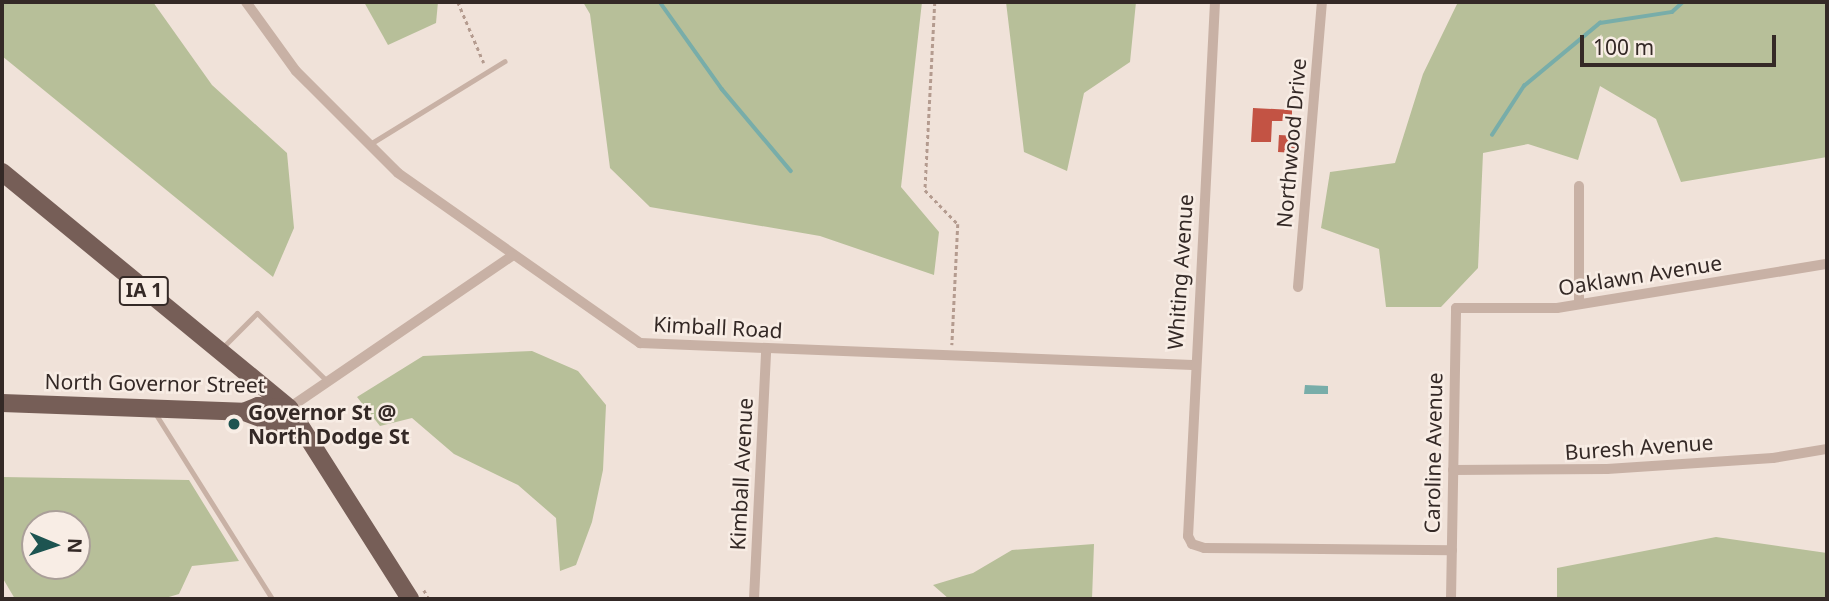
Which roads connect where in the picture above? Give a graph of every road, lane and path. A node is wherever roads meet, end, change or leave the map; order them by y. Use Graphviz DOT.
graph roads {
  1 [pos="246,2"];
  2 [pos="458,2"];
  3 [pos="934,2"];
  4 [pos="1215,2"];
  5 [pos="1322,2"];
  6 [pos="505,61"];
  7 [pos="489,72"];
  8 [pos="367,146"];
  9 [pos="2,172"];
  10 [pos="1579,186"];
  11 [pos="512,256"];
  12 [pos="1827,264"];
  13 [pos="1298,288"];
  14 [pos="1578,303"];
  15 [pos="1456,308"];
  16 [pos="766,350"];
  17 [pos="219,351"];
  18 [pos="952,356"];
  19 [pos="1193,365"];
  20 [pos="245,373"];
  21 [pos="328,382"];
  22 [pos="2,403"];
  23 [pos="289,408"];
  24 [pos="153,409"];
  25 [pos="243,412"];
  26 [pos="304,435"];
  27 [pos="1827,449"];
  28 [pos="1453,470"];
  29 [pos="1452,550"];
  30 [pos="272,599"];
  31 [pos="410,599"];
  32 [pos="754,599"];
  33 [pos="1451,599"];
  1 -- 8 [label="street, Kimball Road"];
  2 -- 7 [label="path"];
  3 -- 18 [label="path"];
  4 -- 19 [label="street, Whiting Avenue"];
  5 -- 13 [label="street, Northwood Drive"];
  6 -- 7 [label="lane"];
  7 -- 8 [label="lane"];
  8 -- 11 [label="street, Kimball Road"];
  9 -- 17 [label="main road, IA 1"];
  10 -- 14 [label="street"];
  11 -- 16 [label="street, Kimball Road"];
  11 -- 21 [label="street, North Governor Street"];
  12 -- 14 [label="street, Oaklawn Avenue"];
  14 -- 15 [label="street, Oaklawn Avenue"];
  15 -- 28 [label="street, Caroline Avenue"];
  16 -- 18 [label="street, Kimball Road"];
  16 -- 32 [label="street, Kimball Avenue"];
  17 -- 20 [label="main road, IA 1"];
  17 -- 21 [label="lane"];
  18 -- 19 [label="street, Kimball Road"];
  19 -- 29 [label="street, Whiting Avenue"];
  20 -- 23 [label="main road, IA 1"];
  20 -- 25 [label="main road"];
  21 -- 23 [label="street, North Governor Street"];
  22 -- 24 [label="main road, North Governor Street"];
  23 -- 25 [label="main road, North Governor Street"];
  23 -- 26 [label="main road, IA 1"];
  24 -- 25 [label="main road, North Governor Street"];
  24 -- 30 [label="lane"];
  25 -- 26 [label="main road"];
  26 -- 31 [label="main road, IA 1"];
  27 -- 28 [label="street, Buresh Avenue"];
  28 -- 29 [label="street, Caroline Avenue"];
  29 -- 33 [label="street, Caroline Avenue"];
}
